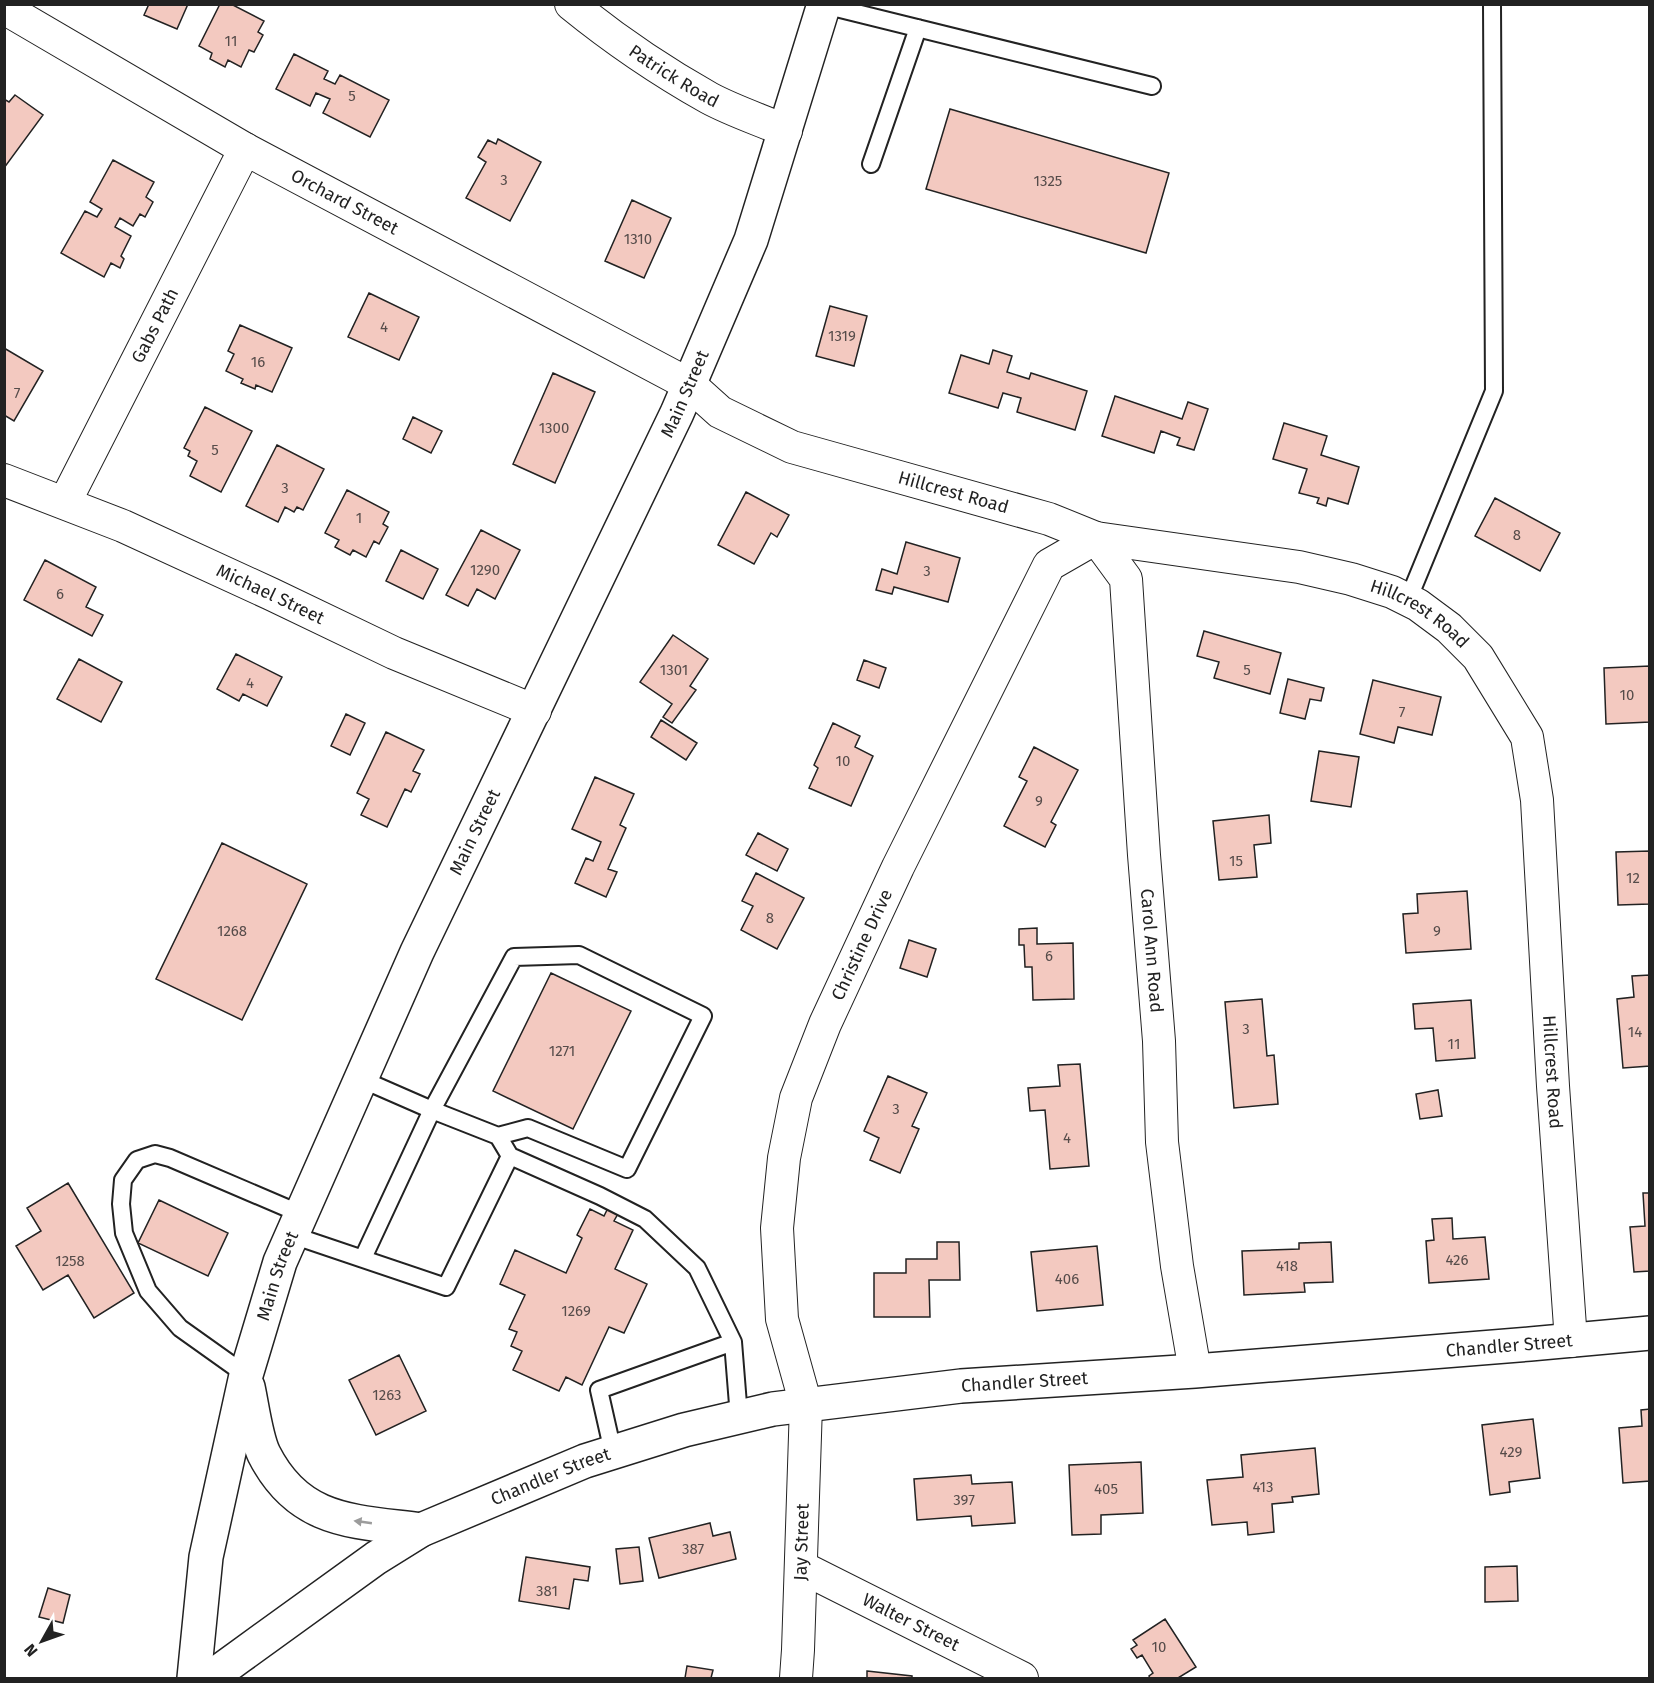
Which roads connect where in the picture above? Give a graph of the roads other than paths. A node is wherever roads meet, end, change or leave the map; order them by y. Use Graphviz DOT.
graph roads {
  1 [pos="571,4"];
  2 [pos="1492,4"];
  3 [pos="824,5"];
  4 [pos="4,8"];
  5 [pos="918,28"];
  6 [pos="1152,86"];
  7 [pos="786,131"];
  8 [pos="245,149"];
  9 [pos="871,164"];
  10 [pos="690,385"];
  11 [pos="4,480"];
  12 [pos="65,502"];
  13 [pos="1096,538"];
  14 [pos="1408,600"];
  15 [pos="534,711"];
  16 [pos="361,1079"];
  17 [pos="432,1110"];
  18 [pos="498,1136"];
  19 [pos="510,1156"];
  20 [pos="297,1224"];
  21 [pos="363,1258"];
  22 [pos="1650,1333"];
  23 [pos="1571,1341"];
  24 [pos="733,1342"];
  25 [pos="1195,1371"];
  26 [pos="246,1375"];
  27 [pos="806,1405"];
  28 [pos="739,1417"];
  29 [pos="613,1452"];
  30 [pos="420,1530"];
  31 [pos="801,1567"];
  32 [pos="194,1678"];
  33 [pos="210,1678"];
  34 [pos="796,1678"];
  35 [pos="1022,1678"];
  1 -- 7 [label="street, Patrick Road"];
  2 -- 14 [label="lane"];
  3 -- 5 [label="lane"];
  3 -- 7 [label="main road, Main Street"];
  4 -- 8 [label="street, Orchard Street"];
  5 -- 6 [label="lane"];
  5 -- 9 [label="lane"];
  7 -- 10 [label="main road, Main Street"];
  8 -- 10 [label="street, Orchard Street"];
  8 -- 12 [label="street, Gabs Path"];
  10 -- 13 [label="street, Hillcrest Road"];
  10 -- 15 [label="main road, Main Street"];
  11 -- 12 [label="street, Michael Street"];
  12 -- 15 [label="street, Michael Street"];
  13 -- 14 [label="street, Hillcrest Road"];
  13 -- 25 [label="street, Carol Ann Road"];
  13 -- 27 [label="street, Christine Drive"];
  14 -- 23 [label="street, Hillcrest Road"];
  15 -- 16 [label="main road, Main Street"];
  16 -- 17 [label="lane"];
  16 -- 20 [label="main road, Main Street"];
  17 -- 18 [label="lane"];
  17 -- 18 [label="lane"];
  17 -- 21 [label="lane"];
  18 -- 19 [label="lane"];
  19 -- 21 [label="lane"];
  19 -- 24 [label="lane"];
  20 -- 21 [label="lane"];
  20 -- 26 [label="main road, Main Street"];
  20 -- 26 [label="lane"];
  22 -- 23 [label="main road, Chandler Street"];
  23 -- 25 [label="main road, Chandler Street"];
  24 -- 28 [label="lane"];
  24 -- 29 [label="lane"];
  25 -- 27 [label="main road, Chandler Street"];
  30 -- 26 [label="main road, one-way"];
  26 -- 32 [label="main road, Main Street"];
  27 -- 28 [label="main road, Chandler Street"];
  27 -- 31 [label="street, Jay Street"];
  28 -- 29 [label="main road, Chandler Street"];
  29 -- 30 [label="main road, Chandler Street"];
  30 -- 33 [label="main road, Chandler Street"];
  31 -- 34 [label="street, Jay Street"];
  31 -- 35 [label="street, Walter Street"];
}
